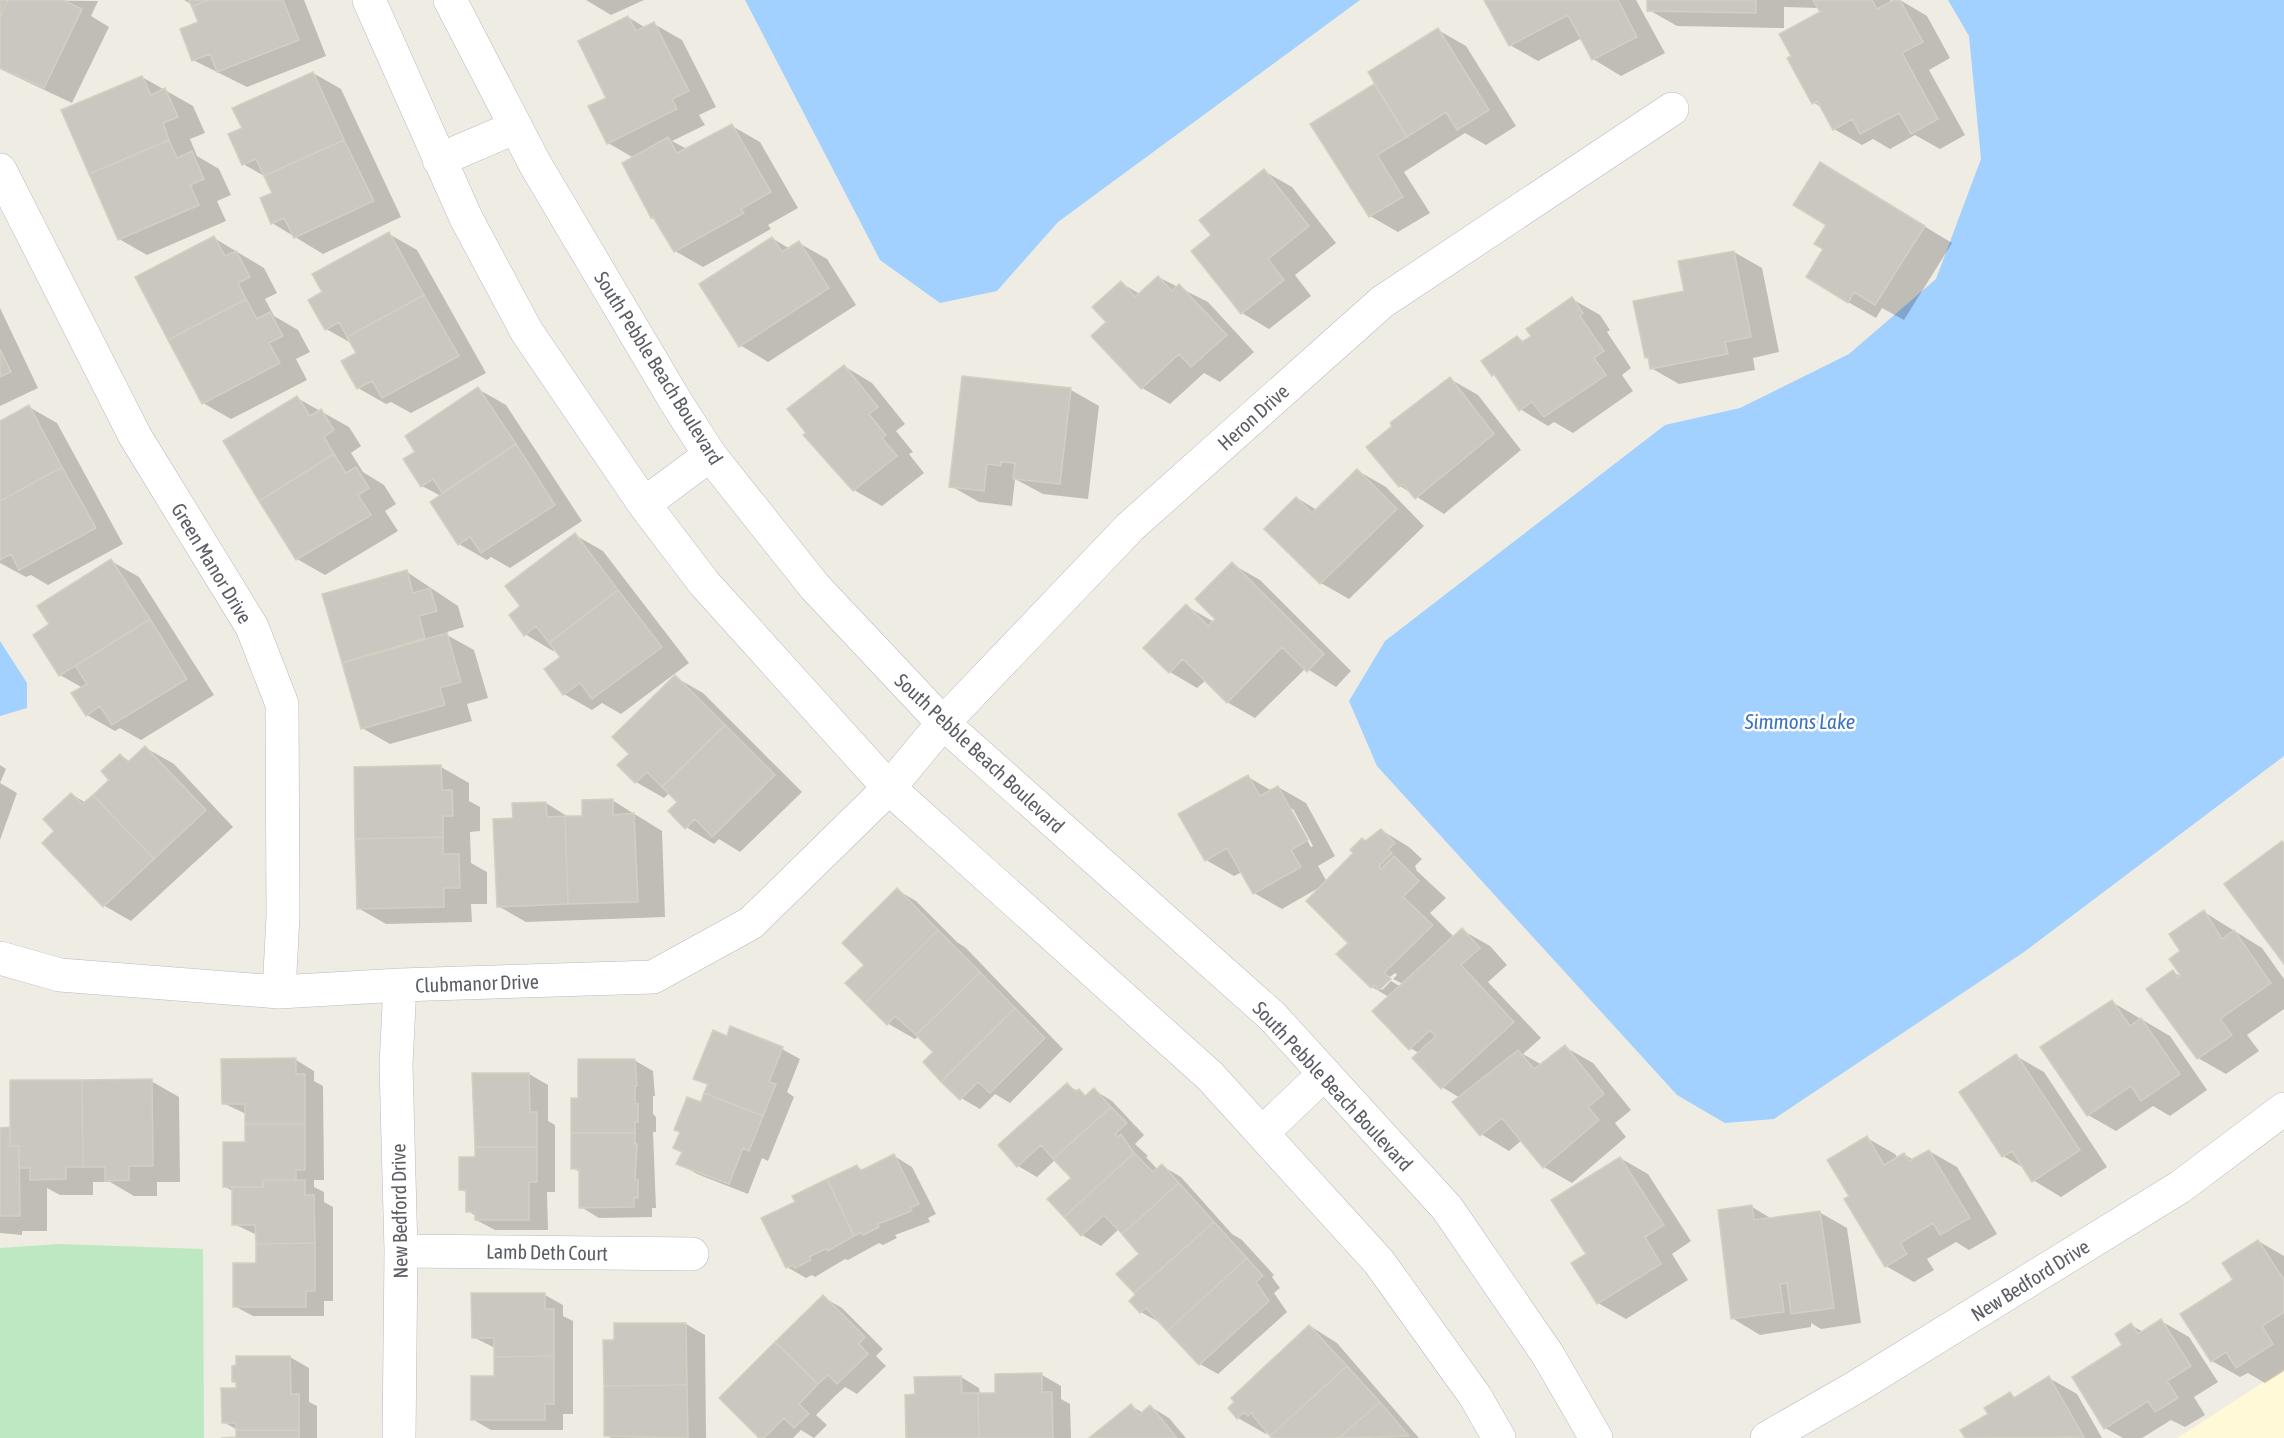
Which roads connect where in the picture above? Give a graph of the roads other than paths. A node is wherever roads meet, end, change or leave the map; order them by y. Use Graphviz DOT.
graph roads {
  1 [pos="369,0"];
  2 [pos="450,0"];
  3 [pos="1672,109"];
  4 [pos="516,127"];
  5 [pos="439,160"];
  6 [pos="0,170"];
  7 [pos="710,455"];
  8 [pos="644,504"];
  9 [pos="943,723"];
  10 [pos="889,788"];
  11 [pos="0,958"];
  12 [pos="400,985"];
  13 [pos="279,992"];
  14 [pos="1324,1074"];
  15 [pos="2284,1109"];
  16 [pos="1262,1133"];
  17 [pos="401,1251"];
  18 [pos="693,1254"];
  19 [pos="399,1438"];
  20 [pos="1498,1438"];
  21 [pos="1596,1438"];
  22 [pos="1767,1438"];
  1 -- 5 [label="street"];
  2 -- 4 [label="street, South Pebble Beach Boulevard"];
  3 -- 9 [label="street, Heron Drive"];
  4 -- 5 [label="street"];
  4 -- 7 [label="street, South Pebble Beach Boulevard"];
  5 -- 8 [label="street"];
  6 -- 13 [label="street, Green Manor Drive"];
  7 -- 8 [label="street"];
  7 -- 9 [label="street, South Pebble Beach Boulevard"];
  8 -- 10 [label="street"];
  9 -- 10 [label="street, Heron Drive"];
  9 -- 14 [label="street, South Pebble Beach Boulevard"];
  10 -- 12 [label="street, Clubmanor Drive"];
  10 -- 16 [label="street"];
  11 -- 13 [label="street, Clubmanor Drive"];
  12 -- 13 [label="street, Clubmanor Drive"];
  12 -- 17 [label="street, New Bedford Drive"];
  14 -- 16 [label="street"];
  14 -- 21 [label="street, South Pebble Beach Boulevard"];
  15 -- 22 [label="street, New Bedford Drive"];
  16 -- 20 [label="street"];
  17 -- 18 [label="street, Lamb Deth Court"];
  17 -- 19 [label="street, New Bedford Drive"];
}
